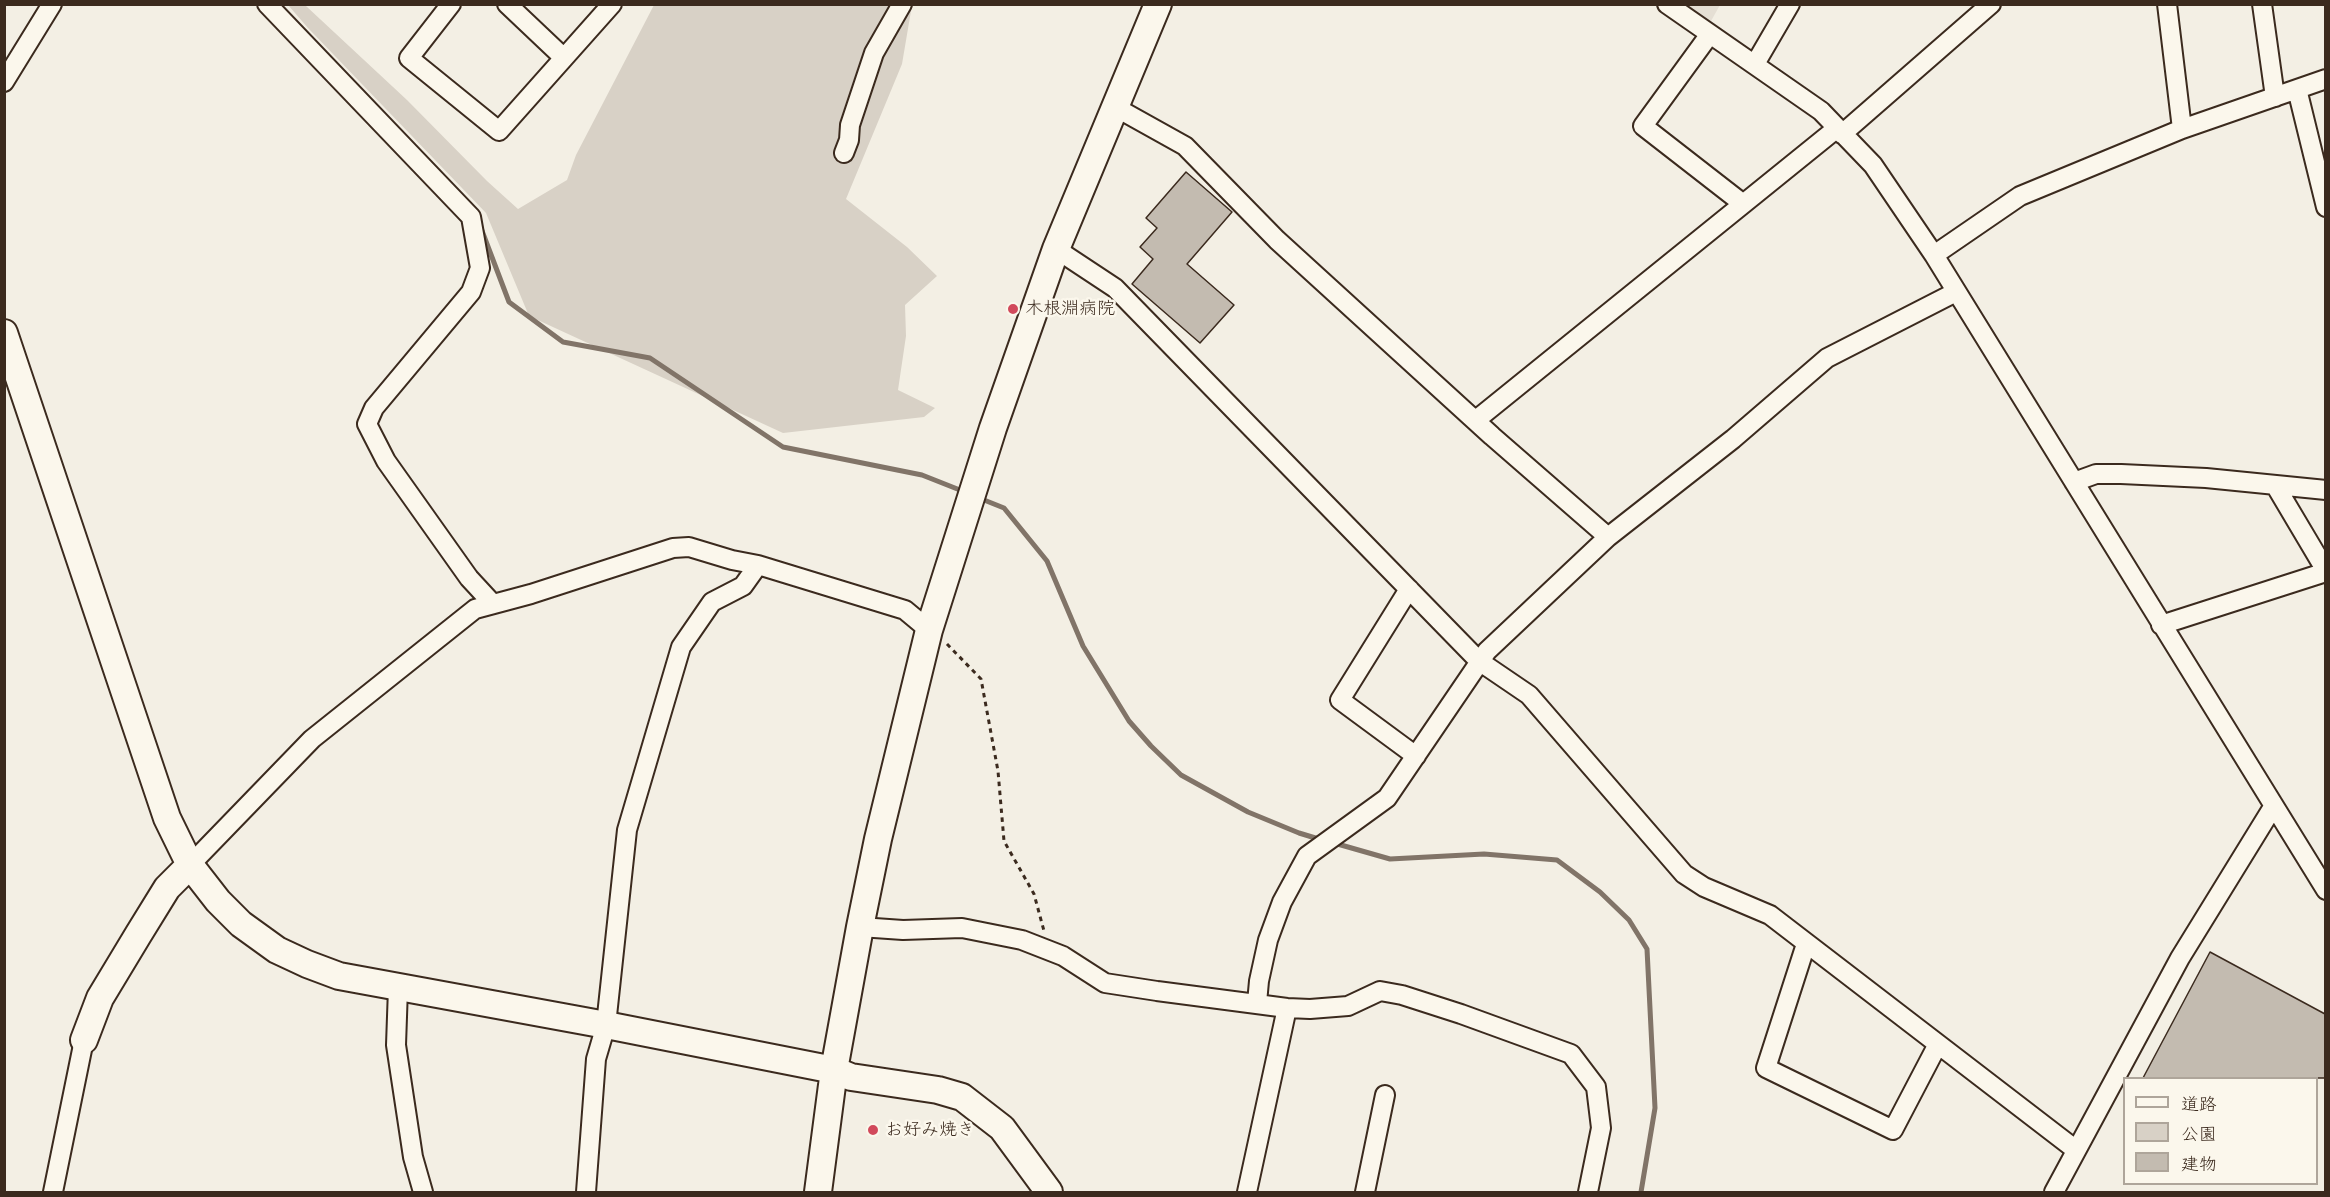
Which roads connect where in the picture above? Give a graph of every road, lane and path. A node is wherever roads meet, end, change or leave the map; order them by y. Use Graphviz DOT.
graph roads {
  1 [pos="52,4"];
  2 [pos="267,4"];
  3 [pos="452,4"];
  4 [pos="507,4"];
  5 [pos="612,4"];
  6 [pos="902,4"];
  7 [pos="1158,4"];
  8 [pos="1667,4"];
  9 [pos="1790,4"];
  10 [pos="1991,4"];
  11 [pos="2167,4"];
  12 [pos="2262,4"];
  13 [pos="1710,34"];
  14 [pos="564,58"];
  15 [pos="1755,64"];
  16 [pos="2325,79"];
  17 [pos="4,82"];
  18 [pos="2297,89"];
  19 [pos="2275,96"];
  20 [pos="1115,106"];
  21 [pos="2182,129"];
  22 [pos="1839,131"];
  23 [pos="844,153"];
  24 [pos="1742,203"];
  25 [pos="2325,207"];
  26 [pos="1056,249"];
  27 [pos="1934,255"];
  28 [pos="1956,292"];
  29 [pos="4,333"];
  30 [pos="1476,420"];
  31 [pos="2074,482"];
  32 [pos="2275,485"];
  33 [pos="2325,490"];
  34 [pos="1608,537"];
  35 [pos="758,565"];
  36 [pos="2325,572"];
  37 [pos="1409,589"];
  38 [pos="493,604"];
  39 [pos="2161,626"];
  40 [pos="929,630"];
  41 [pos="1479,661"];
  42 [pos="1416,756"];
  43 [pos="2273,807"];
  44 [pos="190,865"];
  45 [pos="2325,890"];
  46 [pos="860,927"];
  47 [pos="1806,944"];
  48 [pos="1049,951"];
  49 [pos="398,988"];
  50 [pos="1257,1004"];
  51 [pos="1287,1008"];
  52 [pos="606,1025"];
  53 [pos="84,1040"];
  54 [pos="1938,1044"];
  55 [pos="834,1070"];
  56 [pos="1385,1095"];
  57 [pos="2076,1150"];
  58 [pos="53,1192"];
  59 [pos="423,1192"];
  60 [pos="586,1192"];
  61 [pos="818,1192"];
  62 [pos="1049,1192"];
  63 [pos="1247,1192"];
  64 [pos="1365,1192"];
  65 [pos="1588,1192"];
  66 [pos="2054,1192"];
  1 -- 17 [label="street"];
  2 -- 38 [label="street"];
  3 -- 14 [label="street"];
  4 -- 14 [label="street"];
  5 -- 14 [label="street"];
  6 -- 23 [label="street"];
  7 -- 20 [label="street"];
  8 -- 13 [label="street"];
  9 -- 15 [label="street"];
  10 -- 22 [label="street"];
  11 -- 21 [label="street"];
  12 -- 19 [label="street"];
  13 -- 15 [label="street"];
  13 -- 24 [label="street"];
  15 -- 22 [label="street"];
  16 -- 18 [label="street"];
  18 -- 19 [label="street"];
  18 -- 25 [label="street"];
  19 -- 21 [label="street"];
  20 -- 26 [label="street"];
  20 -- 30 [label="street"];
  21 -- 27 [label="street"];
  22 -- 24 [label="street"];
  22 -- 27 [label="street"];
  24 -- 30 [label="street"];
  26 -- 37 [label="street"];
  26 -- 40 [label="street"];
  27 -- 28 [label="street"];
  28 -- 31 [label="street"];
  28 -- 34 [label="street"];
  29 -- 44 [label="street"];
  30 -- 34 [label="street"];
  31 -- 32 [label="street"];
  31 -- 39 [label="street"];
  32 -- 33 [label="street"];
  32 -- 36 [label="street"];
  34 -- 41 [label="street"];
  35 -- 38 [label="street"];
  35 -- 40 [label="street"];
  35 -- 52 [label="street"];
  36 -- 39 [label="street"];
  37 -- 41 [label="street"];
  37 -- 42 [label="street"];
  38 -- 44 [label="street"];
  39 -- 43 [label="street"];
  40 -- 46 [label="street"];
  40 -- 48 [label="path"];
  41 -- 42 [label="street"];
  41 -- 47 [label="street"];
  42 -- 50 [label="street"];
  43 -- 45 [label="street"];
  43 -- 57 [label="street"];
  44 -- 49 [label="street"];
  44 -- 53 [label="street"];
  46 -- 48 [label="street"];
  46 -- 55 [label="street"];
  47 -- 54 [label="street"];
  47 -- 54 [label="street"];
  48 -- 50 [label="street"];
  49 -- 52 [label="street"];
  49 -- 59 [label="street"];
  50 -- 51 [label="street"];
  51 -- 63 [label="street"];
  51 -- 65 [label="street"];
  52 -- 55 [label="street"];
  52 -- 60 [label="street"];
  53 -- 58 [label="street"];
  54 -- 57 [label="street"];
  55 -- 61 [label="street"];
  55 -- 62 [label="street"];
  56 -- 64 [label="street"];
  57 -- 66 [label="street"];
}
